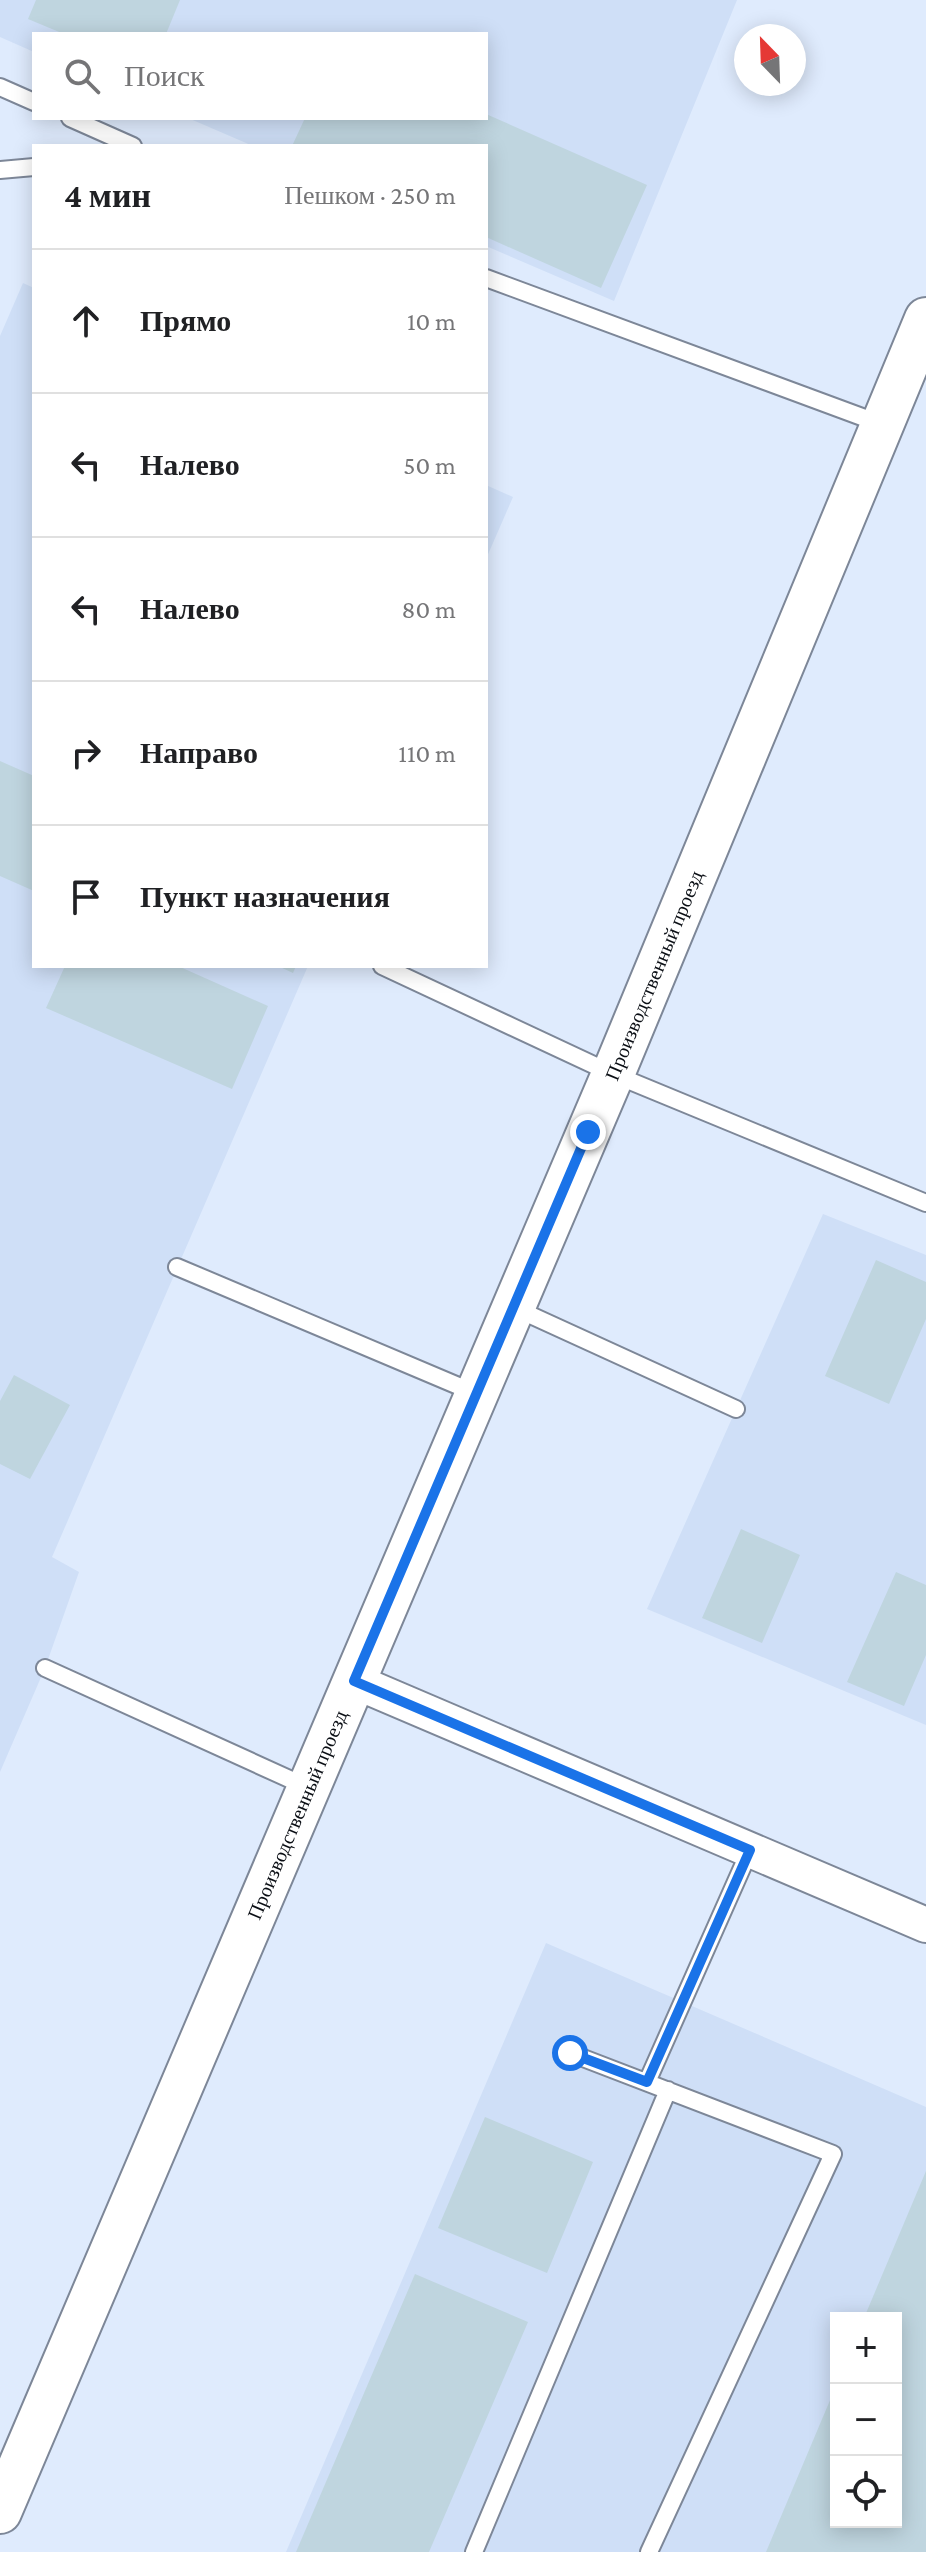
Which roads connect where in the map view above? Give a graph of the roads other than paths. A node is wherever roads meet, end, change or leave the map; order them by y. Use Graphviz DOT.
graph roads {
  1 [pos="0,87"];
  2 [pos="32,101"];
  3 [pos="74,120"];
  4 [pos="128,144"];
  5 [pos="32,167"];
  6 [pos="0,170"];
  7 [pos="488,279"];
  8 [pos="926,319"];
  9 [pos="883,425"];
  10 [pos="386,968"];
  11 [pos="613,1074"];
  12 [pos="926,1203"];
  13 [pos="177,1267"];
  14 [pos="513,1308"];
  15 [pos="477,1394"];
  16 [pos="736,1409"];
  17 [pos="45,1668"];
  18 [pos="354,1681"];
  19 [pos="309,1788"];
  20 [pos="750,1850"];
  21 [pos="926,1925"];
  22 [pos="570,2053"];
  23 [pos="647,2082"];
  24 [pos="668,2090"];
  25 [pos="0,2512"];
  26 [pos="474,2552"];
  27 [pos="649,2552"];
  1 -- 2 [label="lane"];
  3 -- 4 [label="lane"];
  5 -- 6 [label="lane"];
  7 -- 9 [label="lane"];
  8 -- 9 [label="street, Производственный проезд"];
  9 -- 11 [label="street, Производственный проезд"];
  10 -- 11 [label="lane"];
  11 -- 12 [label="lane"];
  11 -- 14 [label="street, Производственный проезд"];
  13 -- 15 [label="lane"];
  14 -- 15 [label="street, Производственный проезд"];
  14 -- 16 [label="lane"];
  15 -- 18 [label="street, Производственный проезд"];
  17 -- 19 [label="lane"];
  18 -- 19 [label="street, Производственный проезд"];
  18 -- 20 [label="street"];
  19 -- 25 [label="street, Производственный проезд"];
  20 -- 21 [label="street"];
  20 -- 23 [label="lane"];
  22 -- 23 [label="lane"];
  23 -- 24 [label="lane"];
  24 -- 26 [label="lane"];
  24 -- 27 [label="lane"];
}
